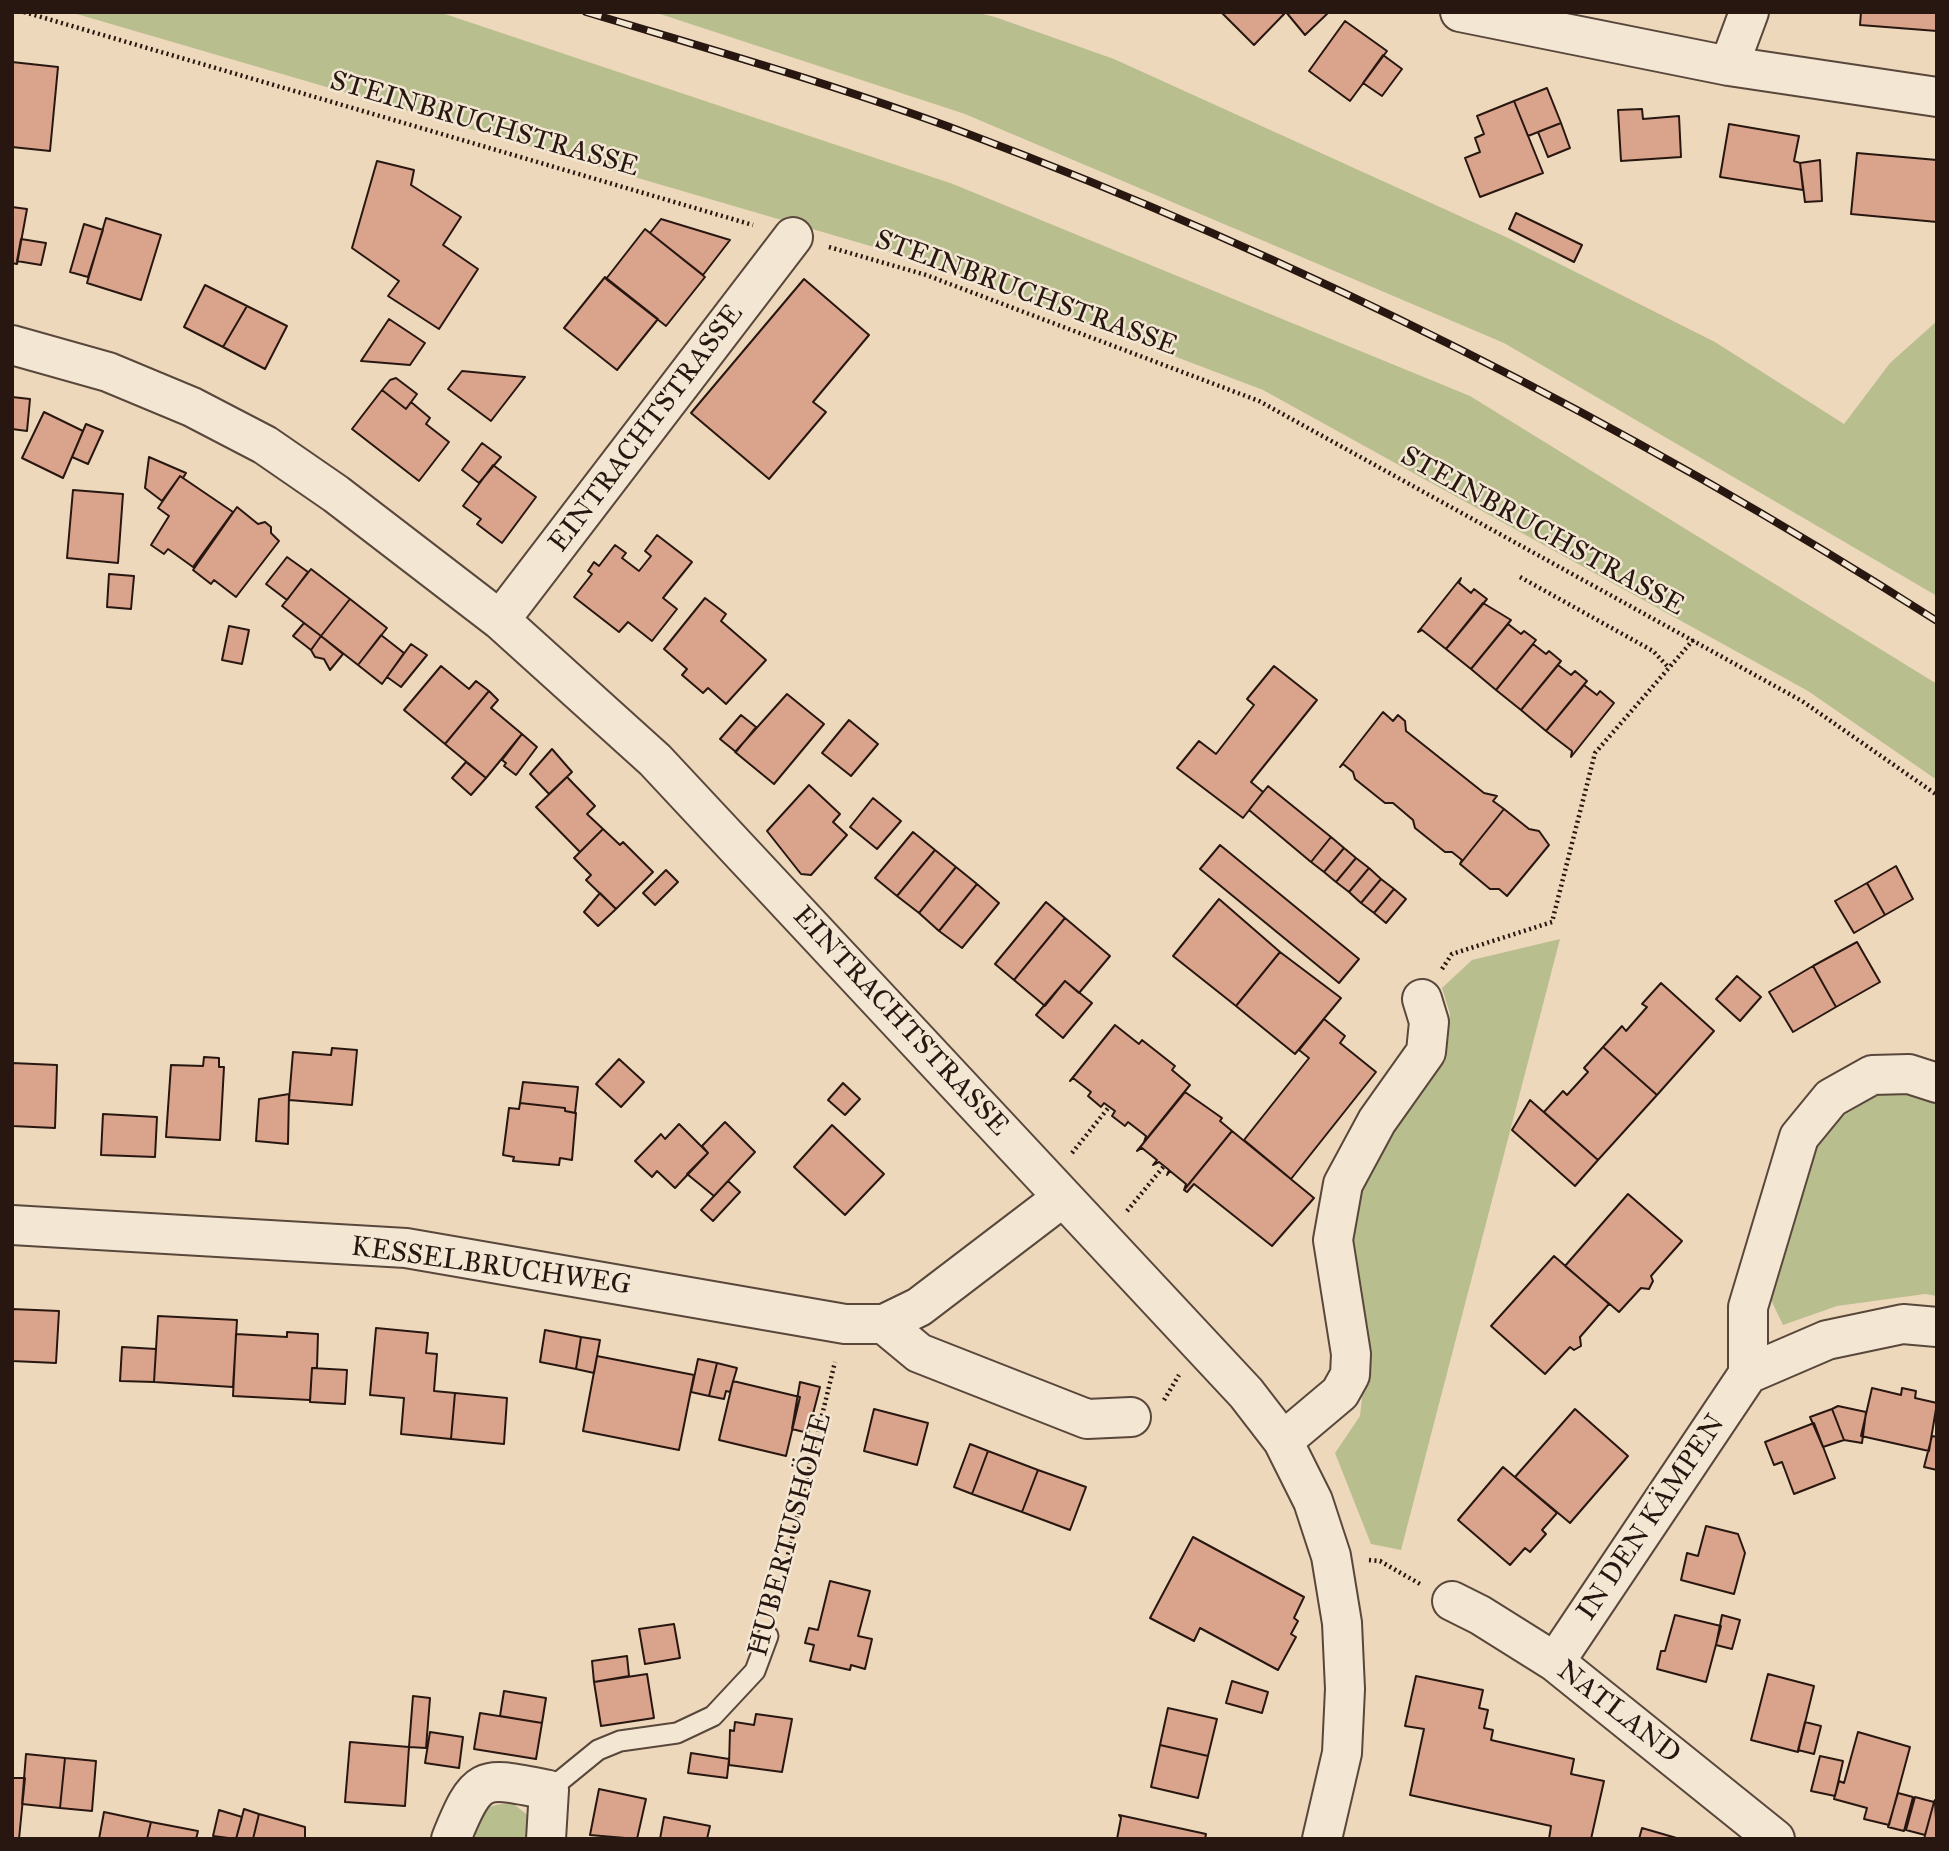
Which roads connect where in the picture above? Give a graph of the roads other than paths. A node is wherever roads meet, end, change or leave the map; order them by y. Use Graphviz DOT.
graph roads {
  1 [pos="1460,12"];
  2 [pos="1749,12"];
  3 [pos="1729,66"];
  4 [pos="1937,97"];
  5 [pos="793,237"];
  6 [pos="12,345"];
  7 [pos="500,620"];
  8 [pos="1422,999"];
  9 [pos="1937,1083"];
  10 [pos="1062,1198"];
  11 [pos="12,1225"];
  12 [pos="884,1324"];
  13 [pos="1937,1327"];
  14 [pos="1748,1374"];
  15 [pos="1131,1417"];
  16 [pos="1283,1441"];
  17 [pos="1452,1601"];
  18 [pos="768,1636"];
  19 [pos="1555,1662"];
  20 [pos="549,1790"];
  21 [pos="451,1839"];
  22 [pos="546,1839"];
  23 [pos="1322,1839"];
  24 [pos="1775,1839"];
  1 -- 3 [label="street"];
  2 -- 3 [label="street"];
  3 -- 4 [label="street"];
  5 -- 7 [label="street, EINTRACHTSTRASSE"];
  6 -- 7 [label="street, EINTRACHTSTRASSE"];
  7 -- 10 [label="street, EINTRACHTSTRASSE"];
  8 -- 16 [label="street"];
  9 -- 14 [label="street"];
  10 -- 12 [label="street, KESSELBRUCHWEG"];
  10 -- 16 [label="street, EINTRACHTSTRASSE"];
  11 -- 12 [label="street, KESSELBRUCHWEG"];
  12 -- 15 [label="street"];
  13 -- 14 [label="street"];
  14 -- 19 [label="street, IN DEN KÄMPEN"];
  16 -- 23 [label="street, EINTRACHTSTRASSE"];
  17 -- 19 [label="street, NATLAND"];
  18 -- 20 [label="lane, HUBERTUSHÖHE"];
  19 -- 24 [label="street, NATLAND"];
  20 -- 21 [label="street"];
  20 -- 22 [label="street"];
}
